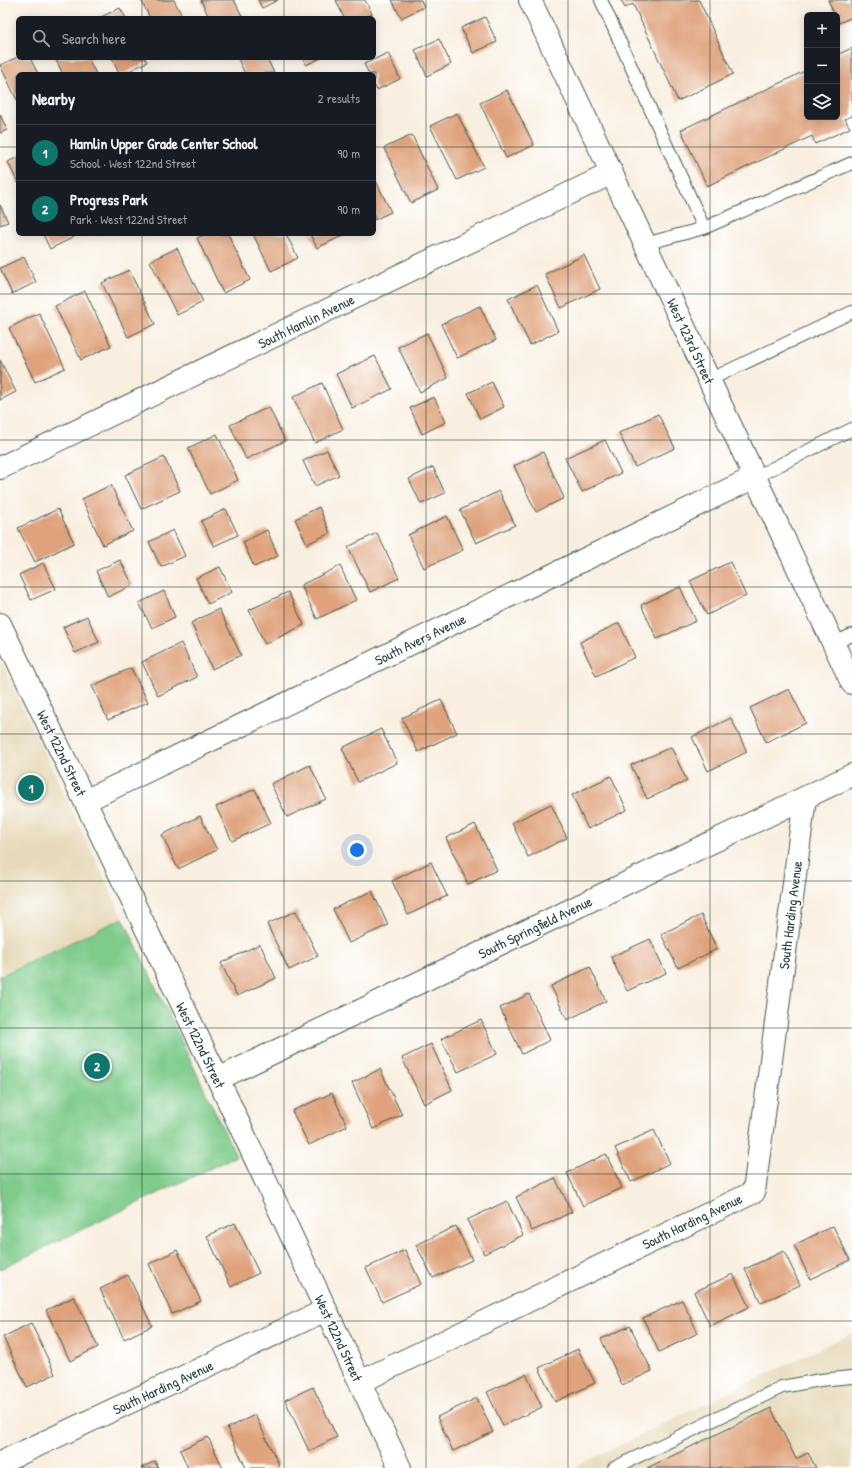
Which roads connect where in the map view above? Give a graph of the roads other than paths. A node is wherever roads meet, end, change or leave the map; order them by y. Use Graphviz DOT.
graph roads {
  1 [pos="530,0"];
  2 [pos="601,0"];
  3 [pos="852,163"];
  4 [pos="612,173"];
  5 [pos="704,228"];
  6 [pos="645,244"];
  7 [pos="852,312"];
  8 [pos="709,380"];
  9 [pos="852,429"];
  10 [pos="0,468"];
  11 [pos="755,477"];
  12 [pos="0,626"];
  13 [pos="843,639"];
  14 [pos="852,683"];
  15 [pos="852,775"];
  16 [pos="805,798"];
  17 [pos="85,801"];
  18 [pos="218,1079"];
  19 [pos="326,1310"];
  20 [pos="852,1377"];
  21 [pos="360,1382"];
  22 [pos="0,1463"];
  23 [pos="400,1468"];
  24 [pos="614,1468"];
  1 -- 4 [label="street, West 123rd Street"];
  2 -- 5 [label="lane"];
  3 -- 5 [label="lane"];
  4 -- 6 [label="street, West 123rd Street"];
  4 -- 10 [label="street, South Hamlin Avenue"];
  5 -- 6 [label="lane"];
  6 -- 8 [label="street, West 123rd Street"];
  7 -- 8 [label="lane"];
  8 -- 11 [label="street, West 123rd Street"];
  9 -- 11 [label="lane"];
  11 -- 13 [label="street, West 123rd Street"];
  11 -- 17 [label="street, South Avers Avenue"];
  12 -- 17 [label="street, West 122nd Street"];
  13 -- 14 [label="street, West 123rd Street"];
  15 -- 16 [label="street, South Springfield Avenue"];
  16 -- 18 [label="street, South Springfield Avenue"];
  16 -- 21 [label="street, South Harding Avenue"];
  17 -- 18 [label="street, West 122nd Street"];
  18 -- 19 [label="street, West 122nd Street"];
  19 -- 21 [label="street, West 122nd Street"];
  19 -- 22 [label="street, South Harding Avenue"];
  20 -- 24 [label="lane"];
  21 -- 23 [label="street, West 122nd Street"];
}
